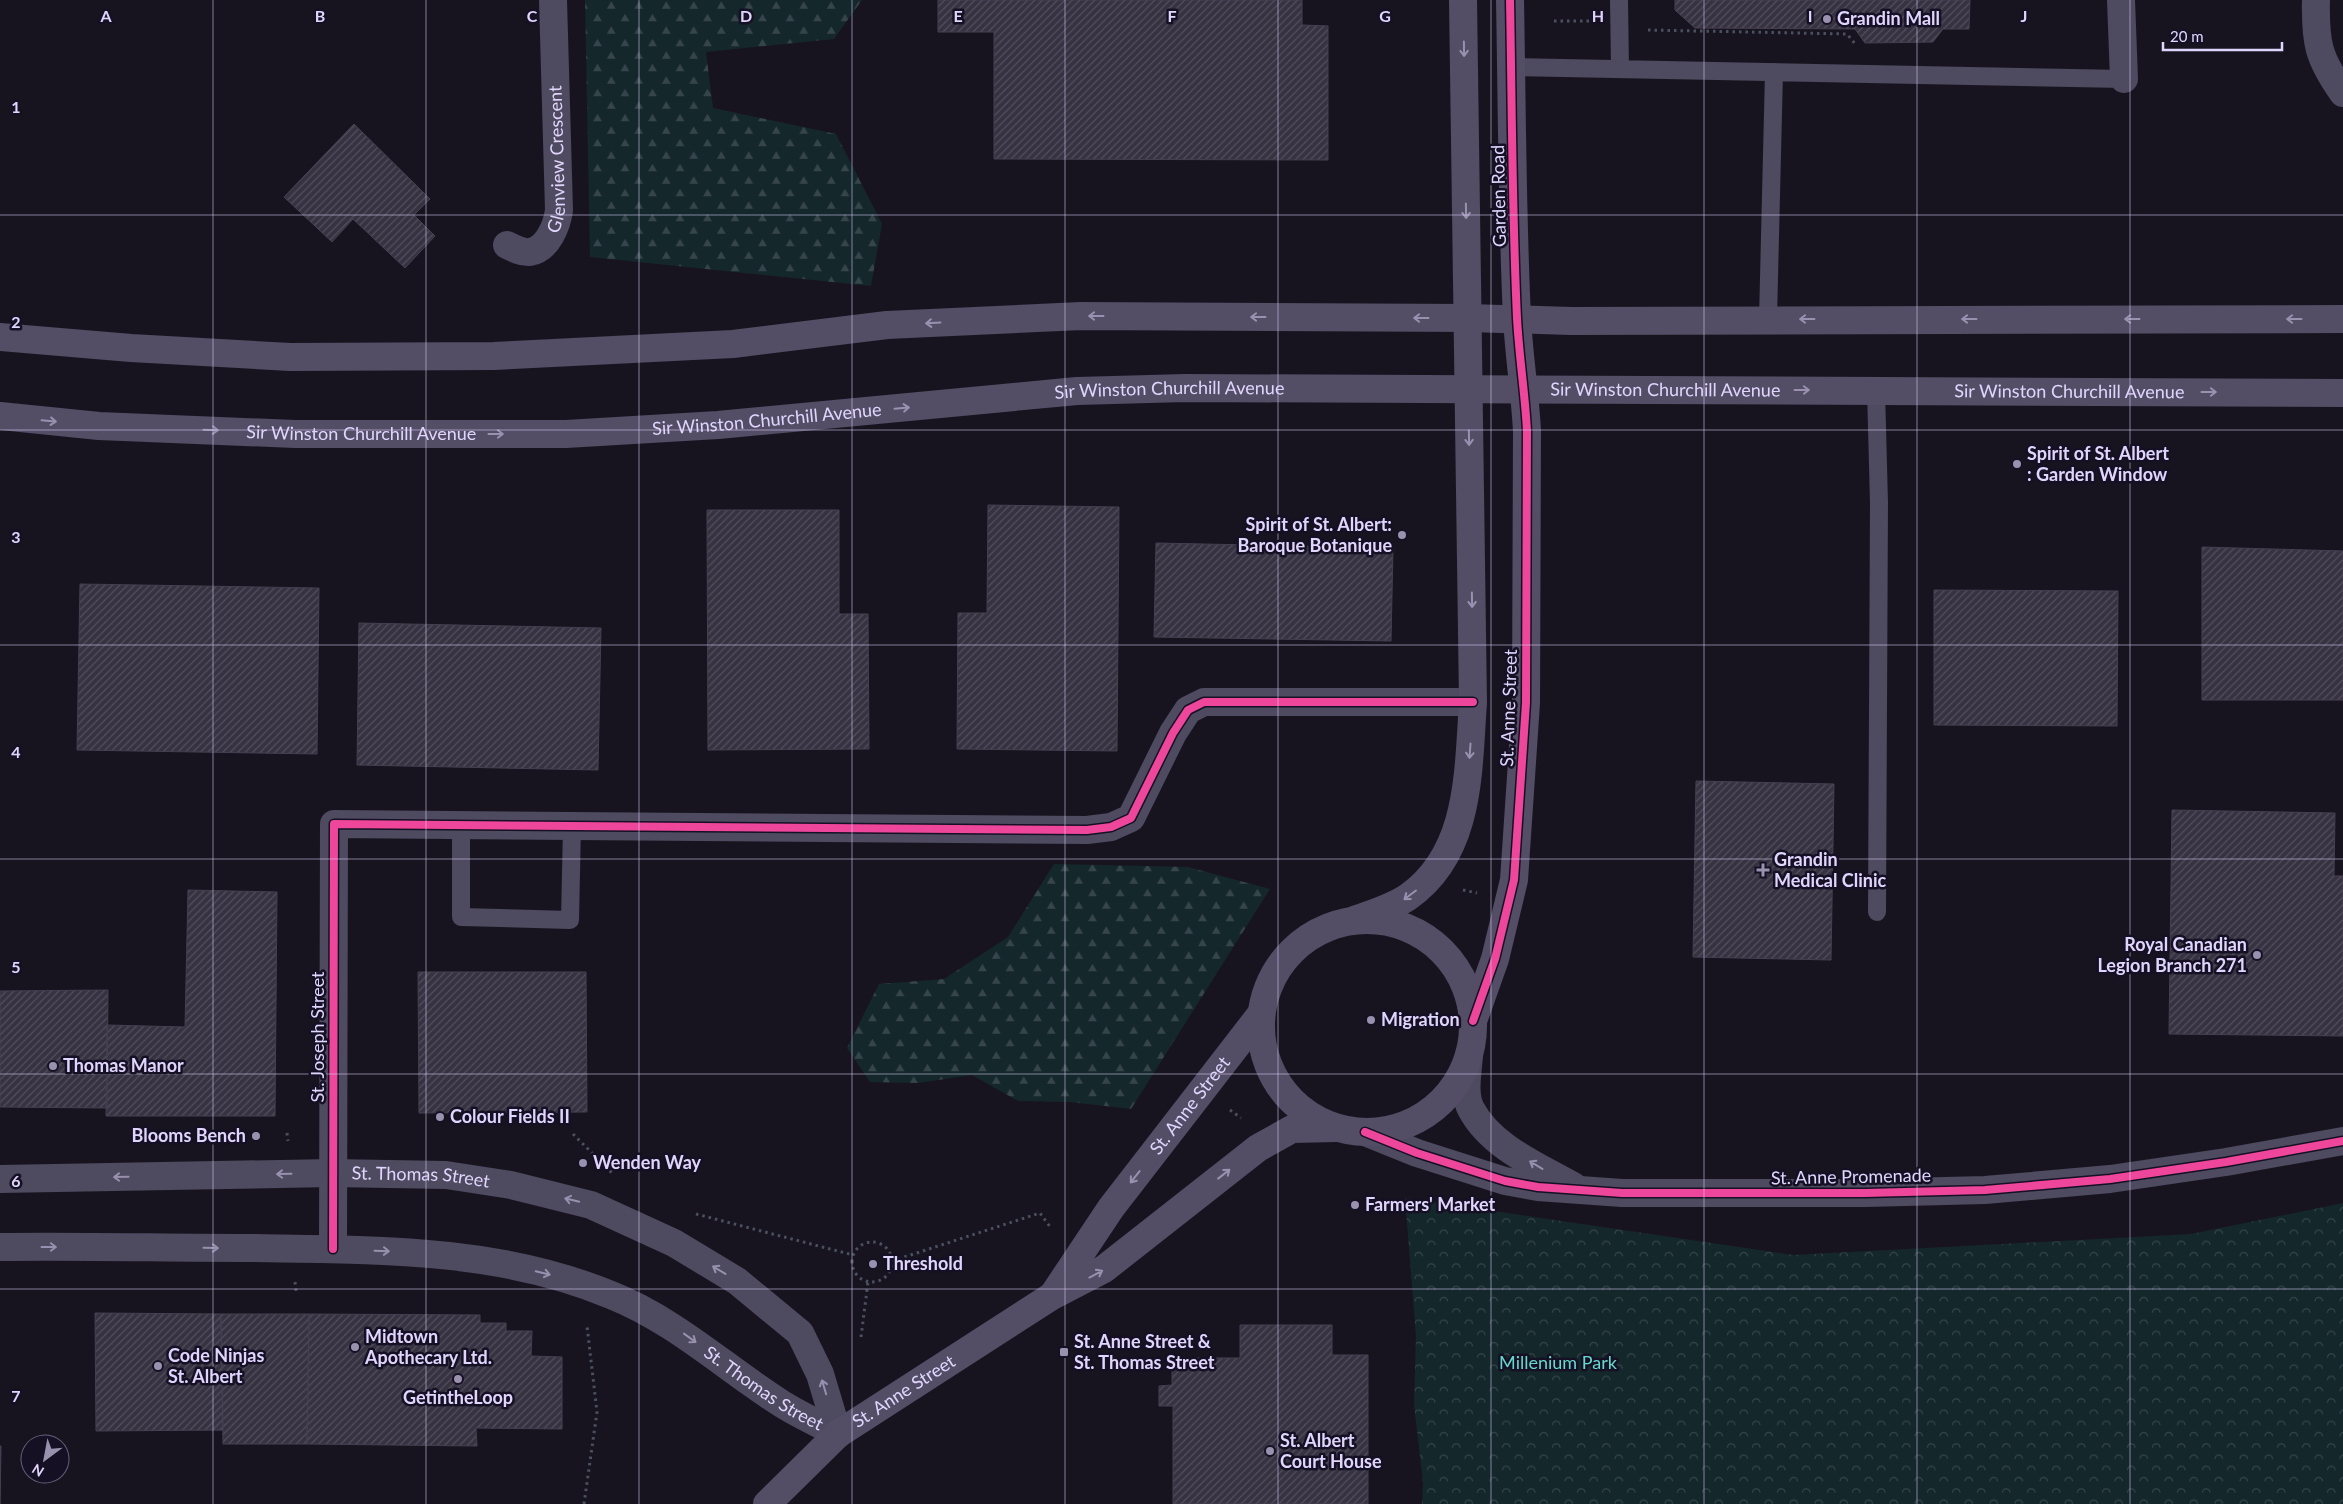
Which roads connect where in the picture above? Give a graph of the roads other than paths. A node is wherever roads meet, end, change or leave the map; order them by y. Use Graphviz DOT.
graph roads {
  1 [pos="553,0"];
  2 [pos="1463,0"];
  3 [pos="1510,0"];
  4 [pos="1619,0"];
  5 [pos="2121,0"];
  6 [pos="2316,0"];
  7 [pos="1511,67"];
  8 [pos="1620,68"];
  9 [pos="1774,72"];
  10 [pos="2124,79"];
  11 [pos="2343,92"];
  12 [pos="507,245"];
  13 [pos="1469,318"];
  14 [pos="1768,319"];
  15 [pos="2343,319"];
  16 [pos="1517,320"];
  17 [pos="0,337"];
  18 [pos="1470,389"];
  19 [pos="1525,390"];
  20 [pos="1876,390"];
  21 [pos="2343,392"];
  22 [pos="0,416"];
  23 [pos="1473,702"];
  24 [pos="461,825"];
  25 [pos="572,826"];
  26 [pos="1877,912"];
  27 [pos="1352,921"];
  28 [pos="1261,1014"];
  29 [pos="1473,1022"];
  30 [pos="1469,1055"];
  31 [pos="1336,1128"];
  32 [pos="1365,1132"];
  33 [pos="2343,1141"];
  34 [pos="332,1173"];
  35 [pos="0,1179"];
  36 [pos="1578,1190"];
  37 [pos="0,1247"];
  38 [pos="333,1249"];
  39 [pos="1052,1296"];
  40 [pos="838,1434"];
  41 [pos="767,1504"];
  1 -- 12 [label="street, Glenview Crescent"];
  2 -- 13 [label="main road, Garden Road, one-way"];
  3 -- 7 [label="main road, Garden Road"];
  4 -- 8 [label="lane"];
  5 -- 10 [label="street"];
  6 -- 11 [label="street"];
  7 -- 8 [label="lane"];
  7 -- 16 [label="main road, Garden Road"];
  8 -- 9 [label="lane"];
  9 -- 10 [label="lane"];
  9 -- 14 [label="lane"];
  13 -- 16 [label="main road"];
  13 -- 17 [label="main road, one-way"];
  13 -- 18 [label="main road, St. Anne Street"];
  15 -- 14 [label="main road, one-way"];
  14 -- 16 [label="main road"];
  16 -- 19 [label="main road, Garden Road"];
  18 -- 19 [label="main road, Sir Winston Churchill Avenue"];
  22 -- 18 [label="main road, Sir Winston Churchill Avenue, one-way"];
  18 -- 23 [label="main road, St. Anne Street, one-way"];
  19 -- 20 [label="main road, Sir Winston Churchill Avenue, one-way"];
  19 -- 29 [label="main road, St. Anne Street"];
  20 -- 21 [label="main road, Sir Winston Churchill Avenue, one-way"];
  20 -- 26 [label="lane"];
  23 -- 25 [label="street"];
  23 -- 27 [label="main road, St. Anne Street, one-way"];
  24 -- 25 [label="street"];
  24 -- 25 [label="lane"];
  24 -- 34 [label="street, St. Joseph Street"];
  27 -- 28 [label="main road"];
  27 -- 29 [label="main road"];
  28 -- 31 [label="main road"];
  28 -- 39 [label="main road, St. Anne Street, one-way"];
  29 -- 30 [label="main road"];
  30 -- 32 [label="main road"];
  36 -- 30 [label="street, St. Anne Promenade, one-way"];
  31 -- 32 [label="main road"];
  39 -- 31 [label="main road, St. Anne Street, one-way"];
  32 -- 36 [label="street, St. Anne Promenade"];
  33 -- 36 [label="street, St. Anne Promenade"];
  34 -- 35 [label="street, St. Thomas Street, one-way"];
  34 -- 38 [label="street, St. Joseph Street"];
  40 -- 34 [label="street, St. Thomas Street, one-way"];
  37 -- 38 [label="street, St. Thomas Street, one-way"];
  38 -- 40 [label="street, St. Thomas Street, one-way"];
  39 -- 40 [label="main road, St. Anne Street"];
  40 -- 41 [label="main road, St. Anne Street"];
}
